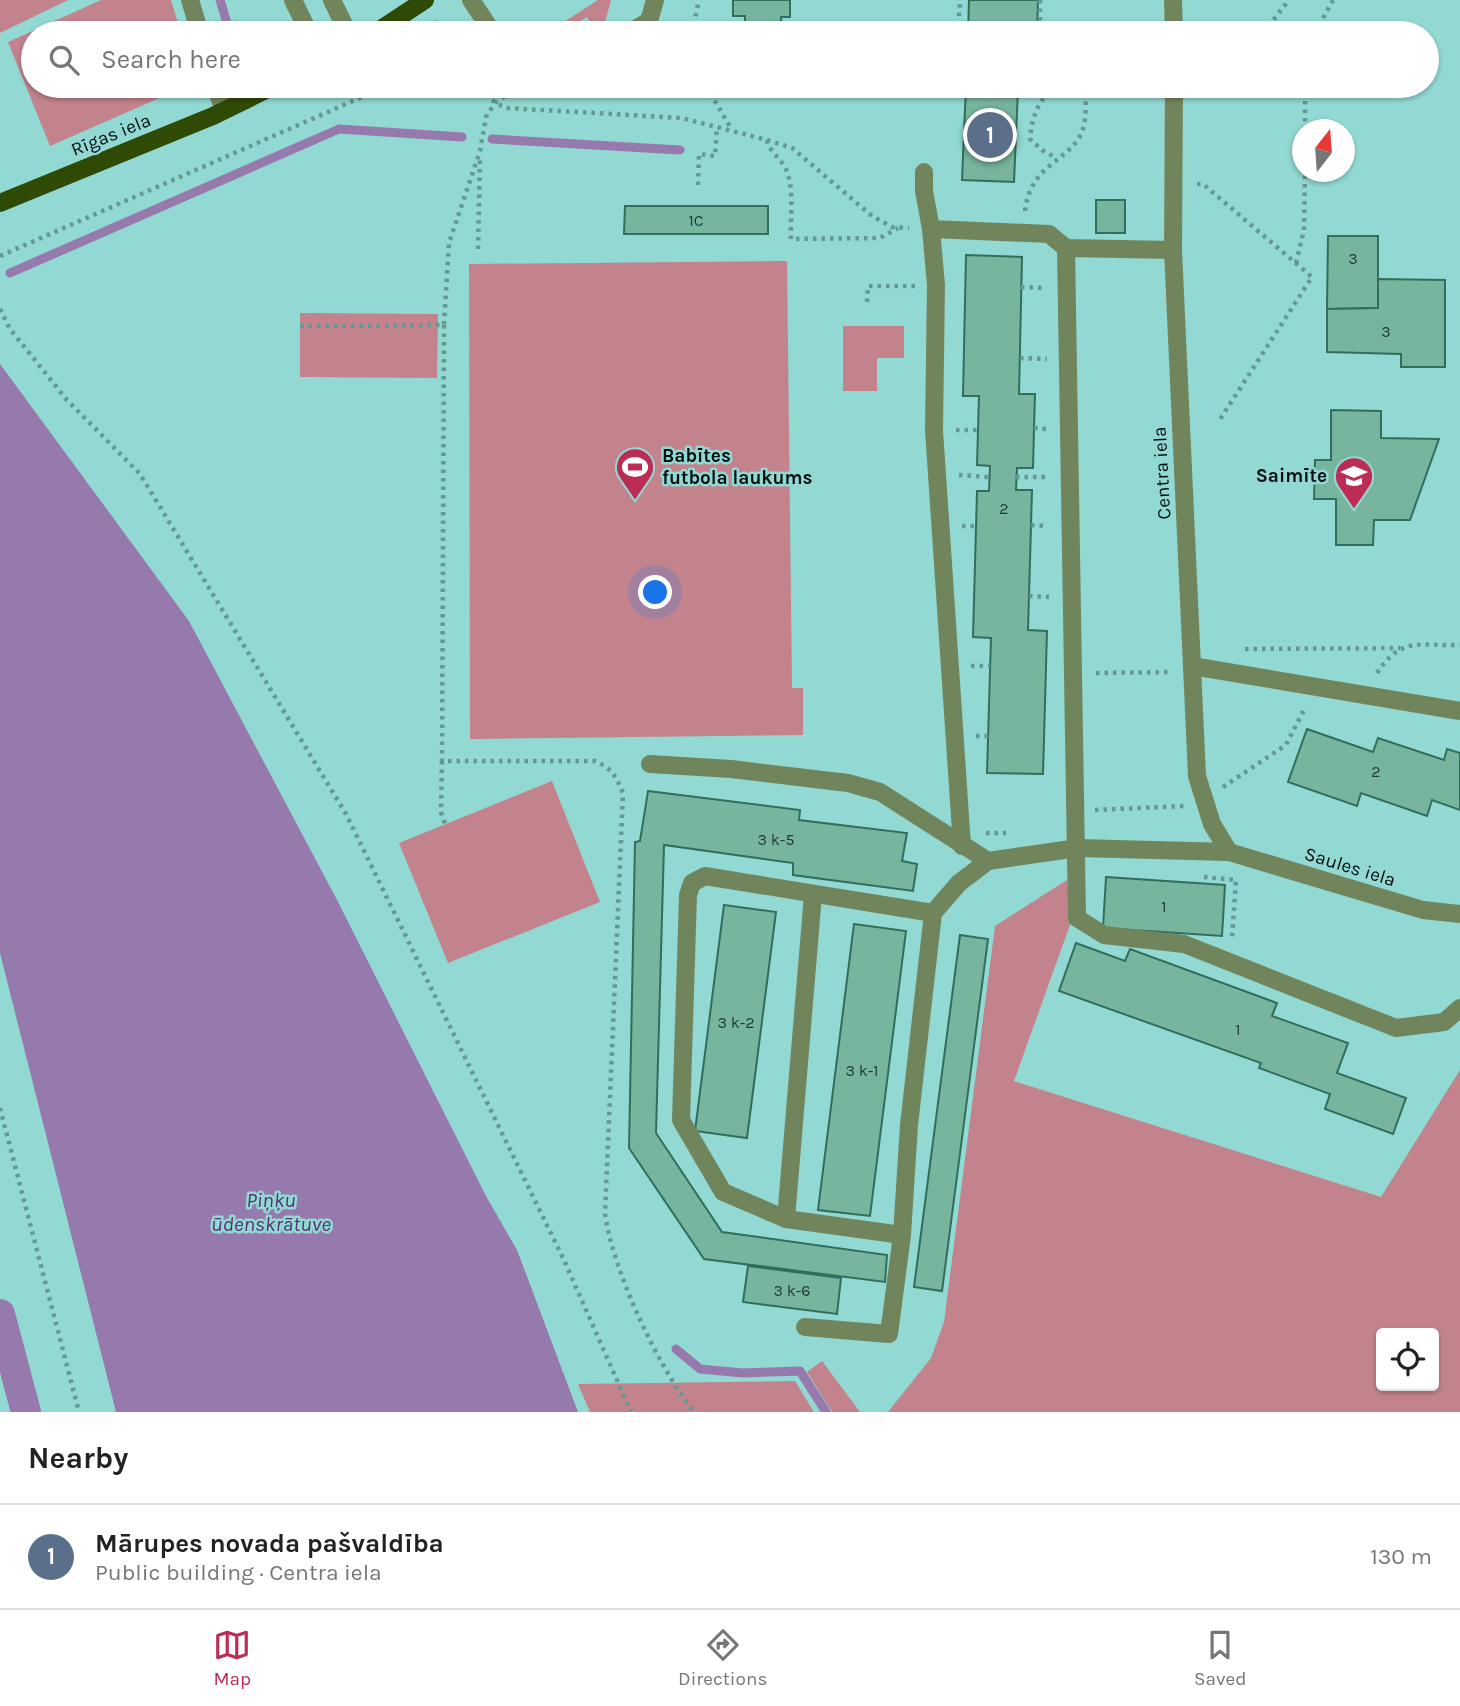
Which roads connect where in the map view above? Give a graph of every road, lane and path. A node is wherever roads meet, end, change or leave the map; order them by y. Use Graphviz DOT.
graph roads {
  1 [pos="190,0"];
  2 [pos="293,0"];
  3 [pos="332,0"];
  4 [pos="425,0"];
  5 [pos="471,0"];
  6 [pos="655,0"];
  7 [pos="699,0"];
  8 [pos="960,0"];
  9 [pos="1040,0"];
  10 [pos="1173,0"];
  11 [pos="1289,0"];
  12 [pos="1333,0"];
  13 [pos="196,21"];
  14 [pos="303,21"];
  15 [pos="342,21"];
  16 [pos="393,21"];
  17 [pos="485,21"];
  18 [pos="649,21"];
  19 [pos="695,21"];
  20 [pos="959,21"];
  21 [pos="1040,21"];
  22 [pos="1174,21"];
  23 [pos="1272,21"];
  24 [pos="1322,21"];
  25 [pos="220,98"];
  26 [pos="249,98"];
  27 [pos="360,98"];
  28 [pos="491,98"];
  29 [pos="502,98"];
  30 [pos="713,98"];
  31 [pos="1042,98"];
  32 [pos="1085,98"];
  33 [pos="1174,98"];
  34 [pos="1306,98"];
  35 [pos="495,103"];
  36 [pos="224,110"];
  37 [pos="1305,119"];
  38 [pos="717,127"];
  39 [pos="733,131"];
  40 [pos="767,139"];
  41 [pos="480,151"];
  42 [pos="1056,158"];
  43 [pos="924,172"];
  44 [pos="1305,182"];
  45 [pos="698,185"];
  46 [pos="1173,195"];
  47 [pos="0,204"];
  48 [pos="899,228"];
  49 [pos="932,229"];
  50 [pos="1025,232"];
  51 [pos="1066,248"];
  52 [pos="478,249"];
  53 [pos="1173,250"];
  54 [pos="0,256"];
  55 [pos="1296,263"];
  56 [pos="936,285"];
  57 [pos="867,302"];
  58 [pos="0,309"];
  59 [pos="444,325"];
  60 [pos="300,326"];
  61 [pos="1219,421"];
  62 [pos="1460,645"];
  63 [pos="1400,648"];
  64 [pos="1237,649"];
  65 [pos="1191,669"];
  66 [pos="1074,673"];
  67 [pos="1317,687"];
  68 [pos="1364,695"];
  69 [pos="1460,711"];
  70 [pos="442,761"];
  71 [pos="650,764"];
  72 [pos="1204,800"];
  73 [pos="1077,811"];
  74 [pos="445,824"];
  75 [pos="1013,833"];
  76 [pos="961,839"];
  77 [pos="1078,849"];
  78 [pos="1229,852"];
  79 [pos="988,861"];
  80 [pos="1193,876"];
  81 [pos="813,895"];
  82 [pos="933,913"];
  83 [pos="1460,914"];
  84 [pos="1231,962"];
  85 [pos="1460,1008"];
  86 [pos="0,1108"];
  87 [pos="786,1219"];
  88 [pos="902,1235"];
  89 [pos="805,1326"];
  90 [pos="79,1412"];
  91 [pos="631,1412"];
  92 [pos="694,1412"];
  1 -- 13 [label="street"];
  2 -- 14 [label="street"];
  3 -- 15 [label="street"];
  4 -- 16 [label="main road"];
  5 -- 17 [label="street"];
  6 -- 18 [label="street"];
  7 -- 19 [label="path"];
  8 -- 20 [label="path"];
  9 -- 21 [label="path"];
  10 -- 22 [label="street"];
  11 -- 23 [label="path"];
  12 -- 24 [label="path"];
  25 -- 36 [label="street"];
  26 -- 36 [label="main road, Rīgas iela"];
  27 -- 54 [label="path"];
  28 -- 35 [label="path"];
  29 -- 35 [label="path"];
  30 -- 39 [label="path"];
  31 -- 42 [label="path"];
  32 -- 42 [label="path"];
  33 -- 46 [label="street, Centra iela"];
  34 -- 37 [label="path"];
  35 -- 38 [label="path"];
  35 -- 41 [label="path"];
  36 -- 47 [label="main road, Rīgas iela"];
  38 -- 39 [label="path"];
  38 -- 45 [label="path"];
  39 -- 40 [label="path"];
  40 -- 48 [label="path"];
  40 -- 48 [label="path"];
  41 -- 52 [label="path"];
  41 -- 59 [label="path"];
  42 -- 50 [label="path"];
  43 -- 49 [label="street"];
  44 -- 55 [label="path"];
  46 -- 53 [label="street, Centra iela"];
  46 -- 55 [label="path"];
  48 -- 49 [label="path"];
  49 -- 50 [label="street"];
  49 -- 56 [label="street"];
  50 -- 51 [label="street"];
  51 -- 53 [label="street"];
  51 -- 66 [label="street"];
  53 -- 65 [label="street, Centra iela"];
  55 -- 61 [label="path"];
  56 -- 57 [label="path"];
  56 -- 76 [label="street"];
  58 -- 91 [label="path"];
  59 -- 60 [label="path"];
  59 -- 70 [label="path"];
  62 -- 63 [label="path"];
  63 -- 64 [label="path"];
  63 -- 68 [label="path"];
  65 -- 66 [label="path"];
  65 -- 67 [label="street"];
  65 -- 72 [label="street, Centra iela"];
  66 -- 73 [label="street"];
  67 -- 68 [label="street"];
  67 -- 72 [label="path"];
  68 -- 69 [label="street"];
  70 -- 74 [label="path"];
  70 -- 92 [label="path"];
  71 -- 76 [label="street"];
  72 -- 73 [label="path"];
  72 -- 78 [label="street, Centra iela"];
  73 -- 77 [label="street"];
  75 -- 76 [label="path"];
  76 -- 79 [label="street"];
  77 -- 78 [label="street, Saules iela"];
  77 -- 79 [label="street, Saules iela"];
  77 -- 84 [label="street"];
  78 -- 83 [label="street, Saules iela"];
  79 -- 82 [label="street"];
  80 -- 84 [label="path"];
  81 -- 82 [label="street"];
  81 -- 87 [label="street"];
  81 -- 87 [label="street"];
  82 -- 88 [label="street"];
  84 -- 85 [label="street"];
  86 -- 90 [label="path"];
  87 -- 88 [label="street"];
  88 -- 89 [label="street"];
}
